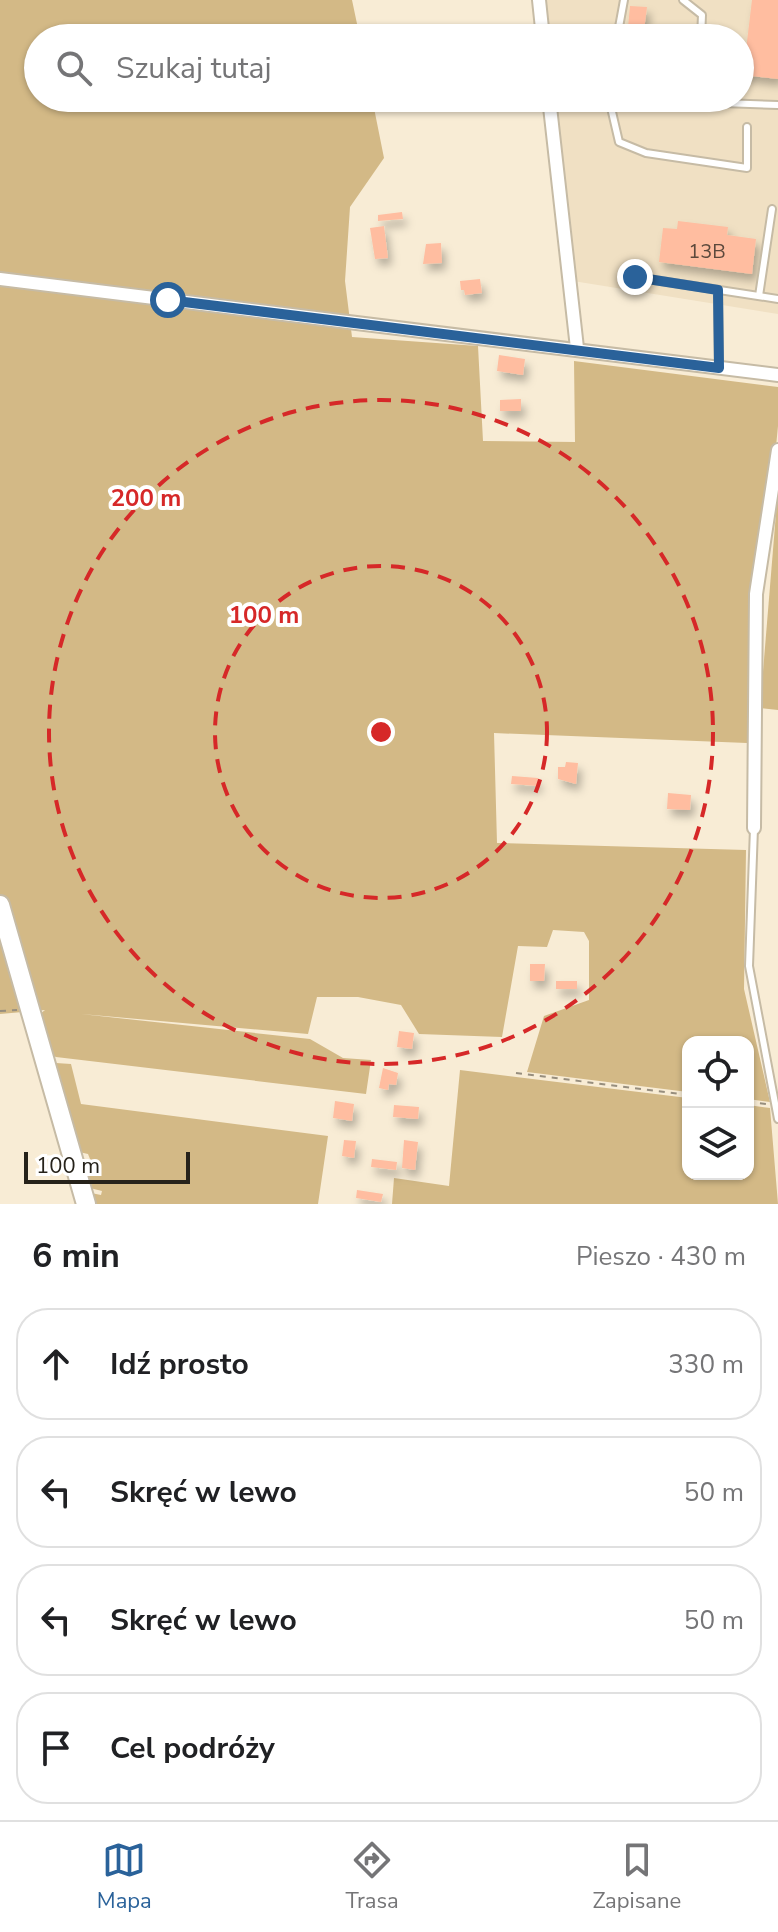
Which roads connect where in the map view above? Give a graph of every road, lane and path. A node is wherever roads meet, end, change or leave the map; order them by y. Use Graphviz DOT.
graph roads {
  1 [pos="539,0"];
  2 [pos="624,0"];
  3 [pos="683,0"];
  4 [pos="542,24"];
  5 [pos="620,24"];
  6 [pos="702,24"];
  7 [pos="754,104"];
  8 [pos="778,105"];
  9 [pos="551,112"];
  10 [pos="612,112"];
  11 [pos="747,127"];
  12 [pos="772,209"];
  13 [pos="635,277"];
  14 [pos="0,279"];
  15 [pos="718,290"];
  16 [pos="759,296"];
  17 [pos="778,299"];
  18 [pos="577,348"];
  19 [pos="719,368"];
  20 [pos="778,375"];
  21 [pos="778,450"];
  22 [pos="754,828"];
  23 [pos="0,905"];
  24 [pos="516,1073"];
  25 [pos="682,1094"];
  26 [pos="754,1103"];
  27 [pos="776,1106"];
  28 [pos="778,1119"];
  29 [pos="86,1204"];
  1 -- 4 [label="street"];
  2 -- 5 [label="lane"];
  3 -- 6 [label="lane"];
  7 -- 8 [label="lane"];
  9 -- 18 [label="street"];
  10 -- 11 [label="lane"];
  12 -- 16 [label="lane"];
  13 -- 15 [label="lane"];
  14 -- 18 [label="street"];
  15 -- 16 [label="lane"];
  15 -- 19 [label="lane"];
  16 -- 17 [label="lane"];
  18 -- 19 [label="street"];
  19 -- 20 [label="street"];
  21 -- 22 [label="street"];
  22 -- 27 [label="lane"];
  23 -- 29 [label="main road"];
  24 -- 25 [label="path"];
  26 -- 27 [label="path"];
  27 -- 28 [label="lane"];
}
